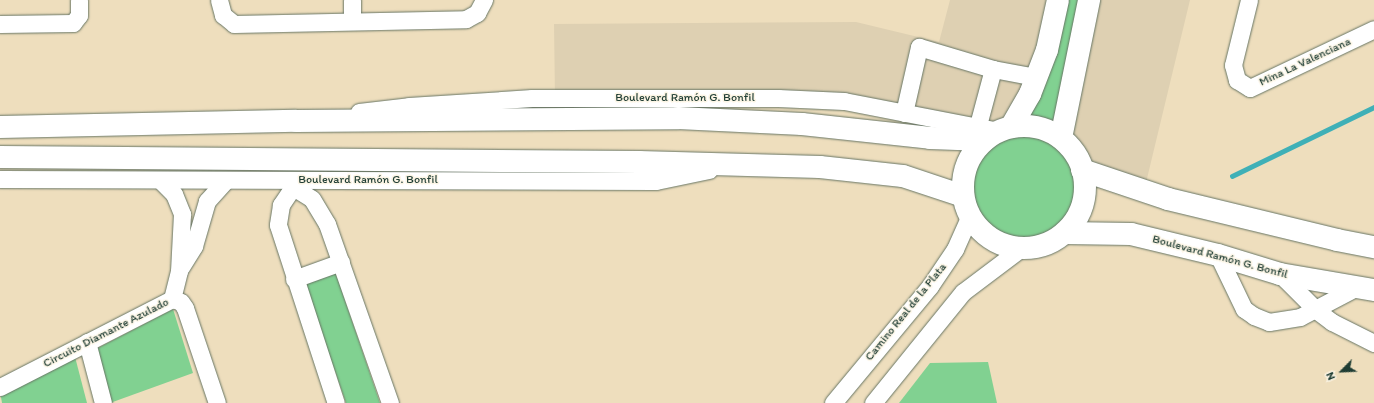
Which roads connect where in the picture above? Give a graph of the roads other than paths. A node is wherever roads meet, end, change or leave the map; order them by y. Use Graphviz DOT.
graph roads {
  1 [pos="79,0"];
  2 [pos="219,0"];
  3 [pos="352,0"];
  4 [pos="484,0"];
  5 [pos="1058,0"];
  6 [pos="1089,0"];
  7 [pos="1248,0"];
  8 [pos="352,21"];
  9 [pos="0,24"];
  10 [pos="1374,29"];
  11 [pos="993,69"];
  12 [pos="1036,77"];
  13 [pos="904,113"];
  14 [pos="296,121"];
  15 [pos="0,128"];
  16 [pos="993,131"];
  17 [pos="1061,138"];
  18 [pos="0,157"];
  19 [pos="734,164"];
  20 [pos="1082,170"];
  21 [pos="0,179"];
  22 [pos="160,180"];
  23 [pos="226,180"];
  24 [pos="292,183"];
  25 [pos="967,206"];
  26 [pos="1065,232"];
  27 [pos="1374,247"];
  28 [pos="1020,248"];
  29 [pos="1218,255"];
  30 [pos="341,262"];
  31 [pos="179,271"];
  32 [pos="1280,274"];
  33 [pos="294,279"];
  34 [pos="1365,289"];
  35 [pos="172,299"];
  36 [pos="1316,310"];
  37 [pos="87,342"];
  38 [pos="1374,343"];
  39 [pos="0,387"];
  40 [pos="103,403"];
  41 [pos="217,403"];
  42 [pos="336,403"];
  43 [pos="390,403"];
  44 [pos="833,403"];
  45 [pos="873,403"];
  1 -- 9 [label="street"];
  2 -- 8 [label="street"];
  3 -- 8 [label="street"];
  4 -- 8 [label="street"];
  5 -- 12 [label="main road"];
  6 -- 17 [label="main road"];
  7 -- 10 [label="street, Mina La Valenciana"];
  11 -- 12 [label="street"];
  11 -- 13 [label="street"];
  11 -- 16 [label="street"];
  12 -- 16 [label="main road"];
  13 -- 14 [label="street, Boulevard Ramón G. Bonfil"];
  13 -- 16 [label="street, Boulevard Ramón G. Bonfil"];
  14 -- 15 [label="main road, Boulevard Ramón G. Bonfil"];
  14 -- 16 [label="main road, Boulevard Ramón G. Bonfil"];
  16 -- 17 [label="main road"];
  16 -- 25 [label="main road"];
  17 -- 20 [label="main road"];
  18 -- 19 [label="main road, Boulevard Ramón G. Bonfil"];
  19 -- 24 [label="street, Boulevard Ramón G. Bonfil"];
  19 -- 25 [label="main road, Boulevard Ramón G. Bonfil"];
  20 -- 26 [label="main road"];
  20 -- 27 [label="main road"];
  21 -- 22 [label="street, Boulevard Ramón G. Bonfil"];
  22 -- 23 [label="street, Boulevard Ramón G. Bonfil"];
  22 -- 31 [label="street"];
  23 -- 24 [label="street, Boulevard Ramón G. Bonfil"];
  23 -- 31 [label="street"];
  24 -- 30 [label="street"];
  24 -- 33 [label="street"];
  25 -- 28 [label="main road"];
  25 -- 44 [label="street, Camino Real de la Plata"];
  26 -- 28 [label="main road"];
  26 -- 29 [label="main road, Boulevard Ramón G. Bonfil"];
  28 -- 45 [label="street"];
  29 -- 32 [label="main road, Boulevard Ramón G. Bonfil"];
  29 -- 36 [label="street"];
  30 -- 33 [label="street"];
  30 -- 43 [label="street"];
  31 -- 35 [label="street"];
  32 -- 34 [label="main road, Boulevard Ramón G. Bonfil"];
  32 -- 36 [label="street"];
  33 -- 42 [label="street"];
  34 -- 36 [label="street"];
  35 -- 37 [label="street, Circuito Diamante Azulado"];
  35 -- 41 [label="street, Circuito Diamante Azulado"];
  36 -- 38 [label="street"];
  37 -- 39 [label="street, Circuito Diamante Azulado"];
  37 -- 40 [label="street"];
}
